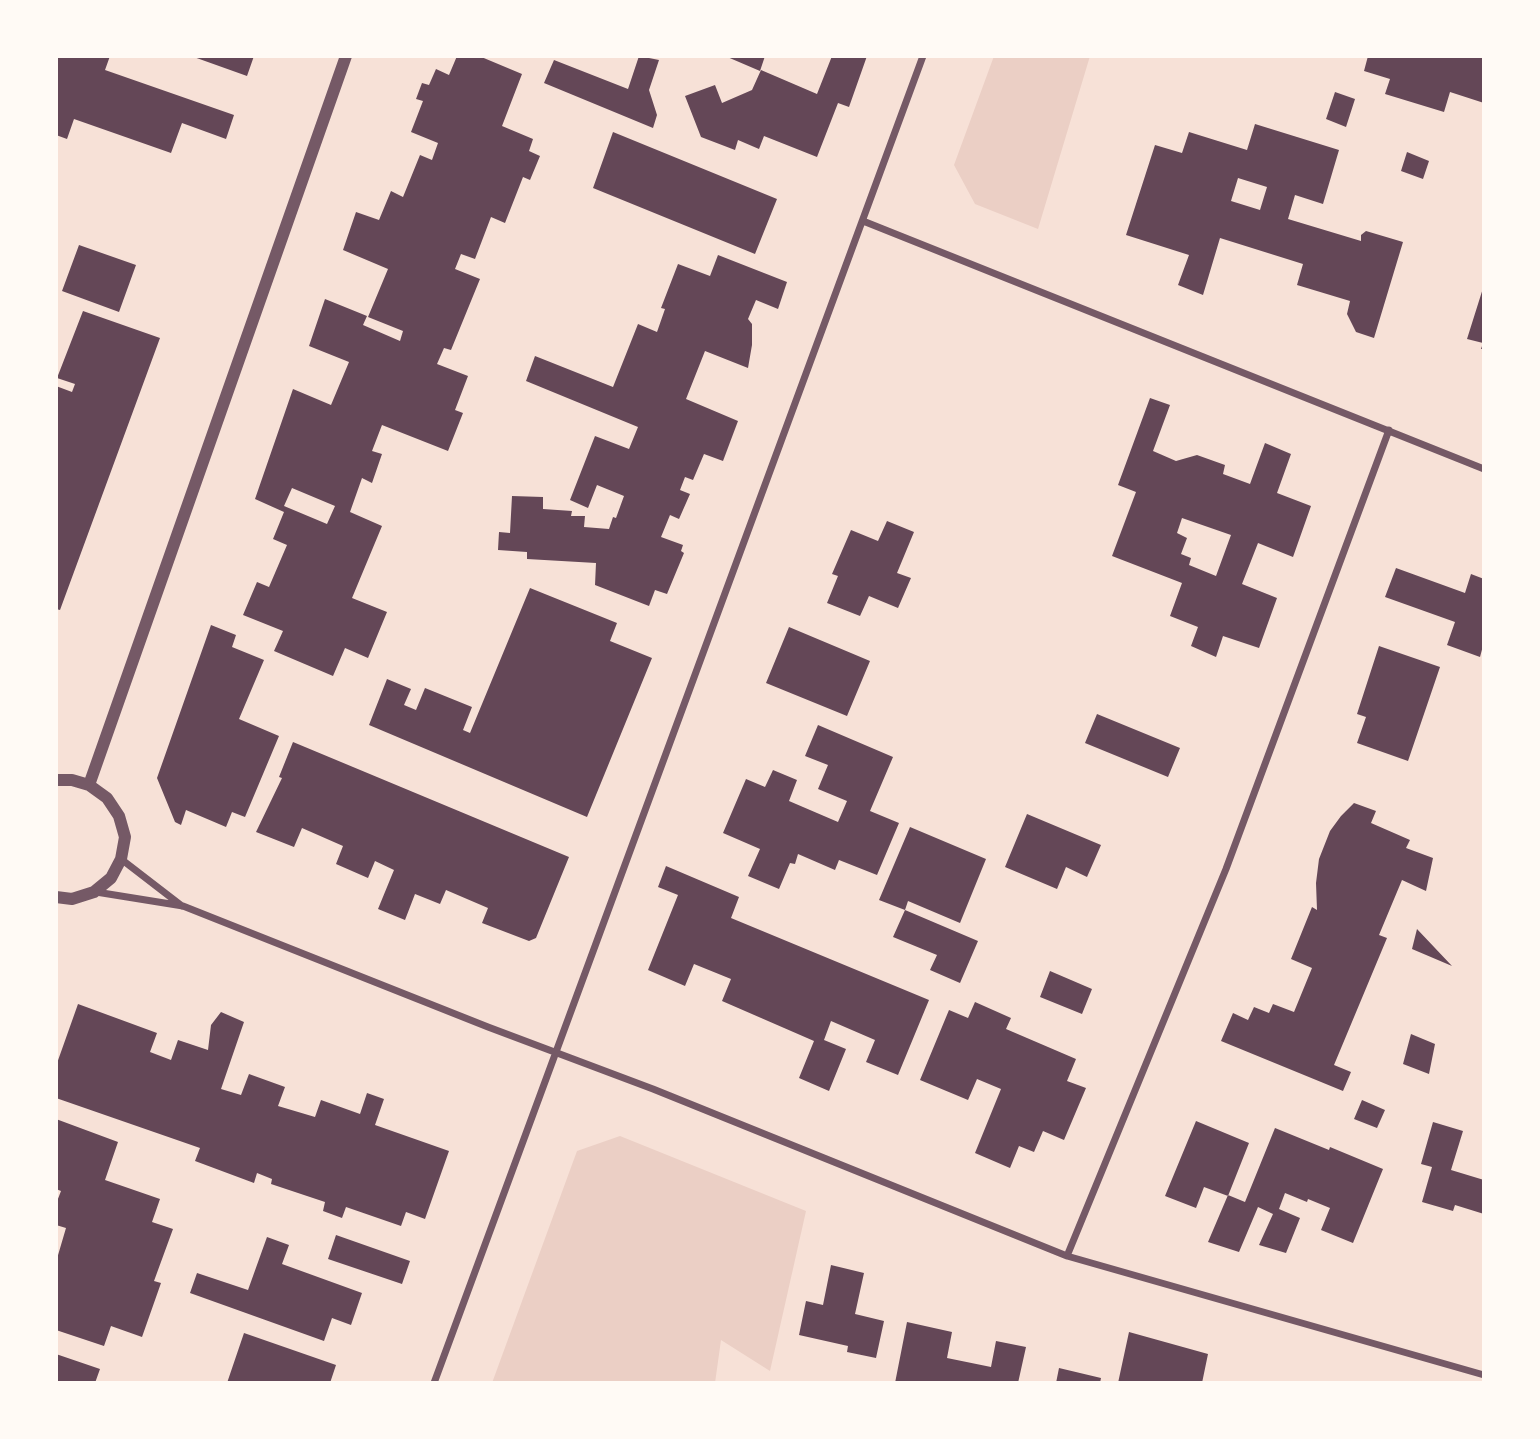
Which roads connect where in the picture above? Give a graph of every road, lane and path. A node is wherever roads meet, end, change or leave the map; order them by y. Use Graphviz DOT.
graph roads {
  1 [pos="346,56"];
  2 [pos="923,56"];
  3 [pos="863,221"];
  4 [pos="1389,430"];
  5 [pos="1484,470"];
  6 [pos="56,780"];
  7 [pos="89,785"];
  8 [pos="121,859"];
  9 [pos="93,892"];
  10 [pos="56,897"];
  11 [pos="183,906"];
  12 [pos="555,1052"];
  13 [pos="1067,1256"];
  14 [pos="1484,1375"];
  15 [pos="434,1383"];
  1 -- 7 [label="street"];
  2 -- 3 [label="street"];
  3 -- 4 [label="street"];
  3 -- 12 [label="street"];
  4 -- 5 [label="street"];
  4 -- 13 [label="street"];
  6 -- 7 [label="street"];
  7 -- 8 [label="street"];
  8 -- 9 [label="street"];
  8 -- 11 [label="street"];
  9 -- 10 [label="street"];
  9 -- 11 [label="street"];
  11 -- 12 [label="street"];
  12 -- 13 [label="street"];
  12 -- 15 [label="street"];
  13 -- 14 [label="street"];
}
